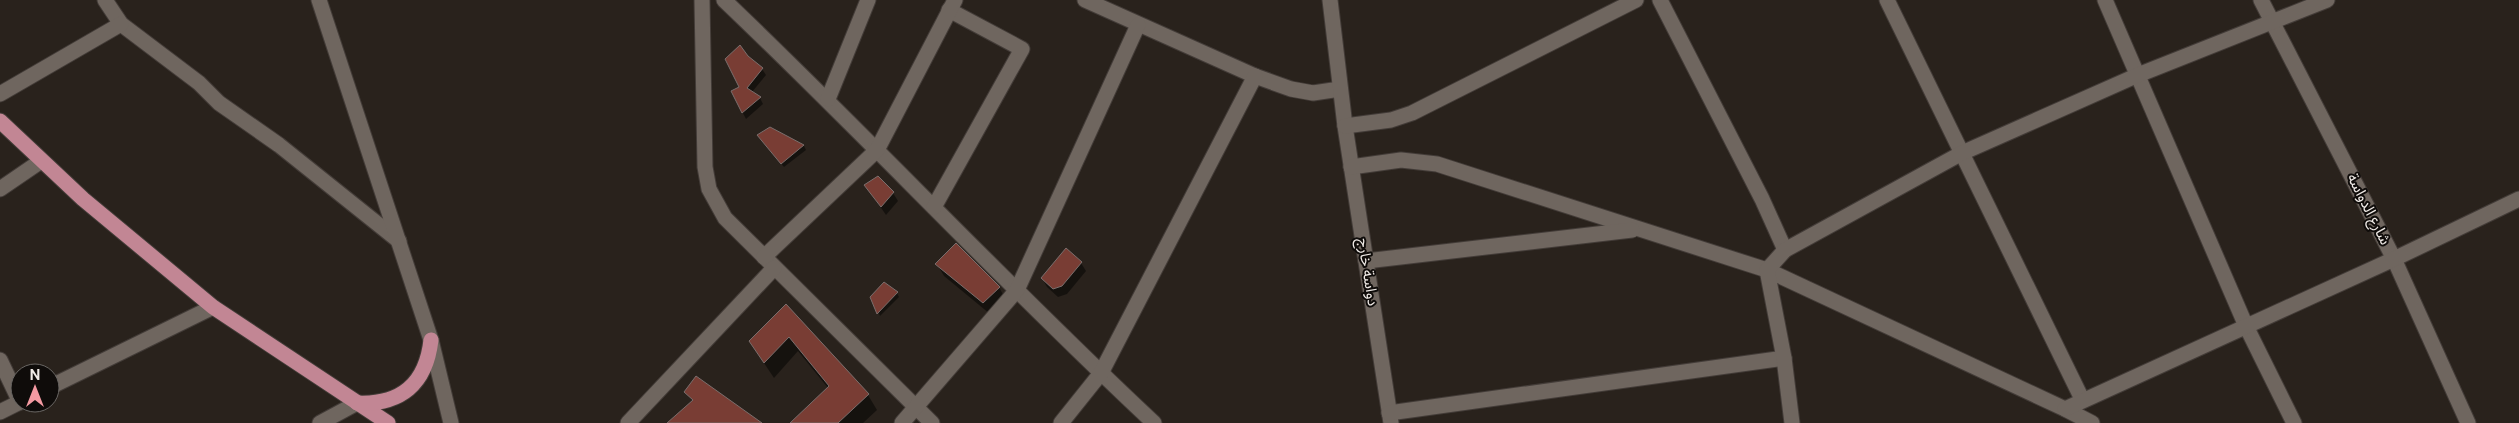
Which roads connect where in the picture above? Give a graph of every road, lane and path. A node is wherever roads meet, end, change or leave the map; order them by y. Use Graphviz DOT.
graph roads {
  1 [pos="104,0"];
  2 [pos="319,0"];
  3 [pos="702,0"];
  4 [pos="724,0"];
  5 [pos="868,0"];
  6 [pos="1085,0"];
  7 [pos="1330,0"];
  8 [pos="1636,0"];
  9 [pos="1660,0"];
  10 [pos="1887,0"];
  11 [pos="2105,0"];
  12 [pos="2261,0"];
  13 [pos="2327,0"];
  14 [pos="952,5"];
  15 [pos="2271,21"];
  16 [pos="121,24"];
  17 [pos="1138,25"];
  18 [pos="2138,75"];
  19 [pos="1255,76"];
  20 [pos="1340,89"];
  21 [pos="0,94"];
  22 [pos="828,99"];
  23 [pos="0,121"];
  24 [pos="1344,124"];
  25 [pos="877,150"];
  26 [pos="1962,153"];
  27 [pos="41,161"];
  28 [pos="1351,167"];
  29 [pos="0,188"];
  30 [pos="2519,199"];
  31 [pos="934,207"];
  32 [pos="1638,229"];
  33 [pos="399,241"];
  34 [pos="1785,250"];
  35 [pos="2394,259"];
  36 [pos="769,262"];
  37 [pos="1366,262"];
  38 [pos="1767,270"];
  39 [pos="1018,290"];
  40 [pos="213,306"];
  41 [pos="2246,326"];
  42 [pos="431,340"];
  43 [pos="1784,358"];
  44 [pos="0,360"];
  45 [pos="1101,373"];
  46 [pos="10,381"];
  47 [pos="60,382"];
  48 [pos="2082,399"];
  49 [pos="357,403"];
  50 [pos="917,406"];
  51 [pos="2065,408"];
  52 [pos="1390,418"];
  53 [pos="320,423"];
  54 [pos="388,423"];
  55 [pos="451,423"];
  56 [pos="628,423"];
  57 [pos="902,423"];
  58 [pos="932,423"];
  59 [pos="1061,423"];
  60 [pos="1154,423"];
  61 [pos="1792,423"];
  62 [pos="2092,423"];
  63 [pos="2294,423"];
  64 [pos="2468,423"];
  1 -- 16 [label="street"];
  2 -- 33 [label="street"];
  3 -- 36 [label="street"];
  4 -- 22 [label="street"];
  5 -- 22 [label="street"];
  6 -- 17 [label="street"];
  7 -- 20 [label="street, دواسة خارج"];
  8 -- 24 [label="street"];
  9 -- 34 [label="street"];
  10 -- 26 [label="street"];
  11 -- 18 [label="street"];
  12 -- 15 [label="street, شارع الدواسة"];
  13 -- 15 [label="street"];
  14 -- 25 [label="street"];
  14 -- 31 [label="street"];
  15 -- 18 [label="street"];
  15 -- 35 [label="street, شارع الدواسة"];
  16 -- 21 [label="street"];
  16 -- 33 [label="street"];
  17 -- 19 [label="street"];
  17 -- 39 [label="street"];
  18 -- 26 [label="street"];
  18 -- 41 [label="street"];
  19 -- 20 [label="street"];
  19 -- 45 [label="street"];
  20 -- 24 [label="street, دواسة خارج"];
  22 -- 25 [label="street"];
  23 -- 27 [label="main road"];
  24 -- 28 [label="street, دواسة خارج"];
  25 -- 31 [label="street"];
  25 -- 36 [label="street"];
  26 -- 34 [label="street"];
  26 -- 48 [label="street"];
  27 -- 29 [label="street"];
  27 -- 40 [label="main road"];
  28 -- 32 [label="street"];
  28 -- 37 [label="street, دواسة خارج"];
  30 -- 35 [label="street"];
  31 -- 39 [label="street"];
  32 -- 37 [label="street"];
  32 -- 38 [label="street"];
  33 -- 42 [label="street"];
  34 -- 38 [label="street"];
  35 -- 41 [label="street"];
  35 -- 64 [label="street, شارع الدواسة"];
  36 -- 50 [label="street"];
  36 -- 56 [label="street"];
  37 -- 52 [label="street, دواسة خارج"];
  38 -- 43 [label="street"];
  38 -- 51 [label="street"];
  39 -- 45 [label="street"];
  39 -- 50 [label="street"];
  40 -- 47 [label="street"];
  40 -- 49 [label="main road"];
  41 -- 48 [label="street"];
  41 -- 63 [label="street"];
  42 -- 49 [label="main road"];
  42 -- 55 [label="street"];
  43 -- 52 [label="street"];
  43 -- 61 [label="street"];
  44 -- 46 [label="street"];
  45 -- 59 [label="street"];
  45 -- 60 [label="street"];
  48 -- 51 [label="street"];
  49 -- 53 [label="street"];
  49 -- 54 [label="main road"];
  50 -- 57 [label="street"];
  50 -- 58 [label="street"];
  51 -- 62 [label="street"];
}
